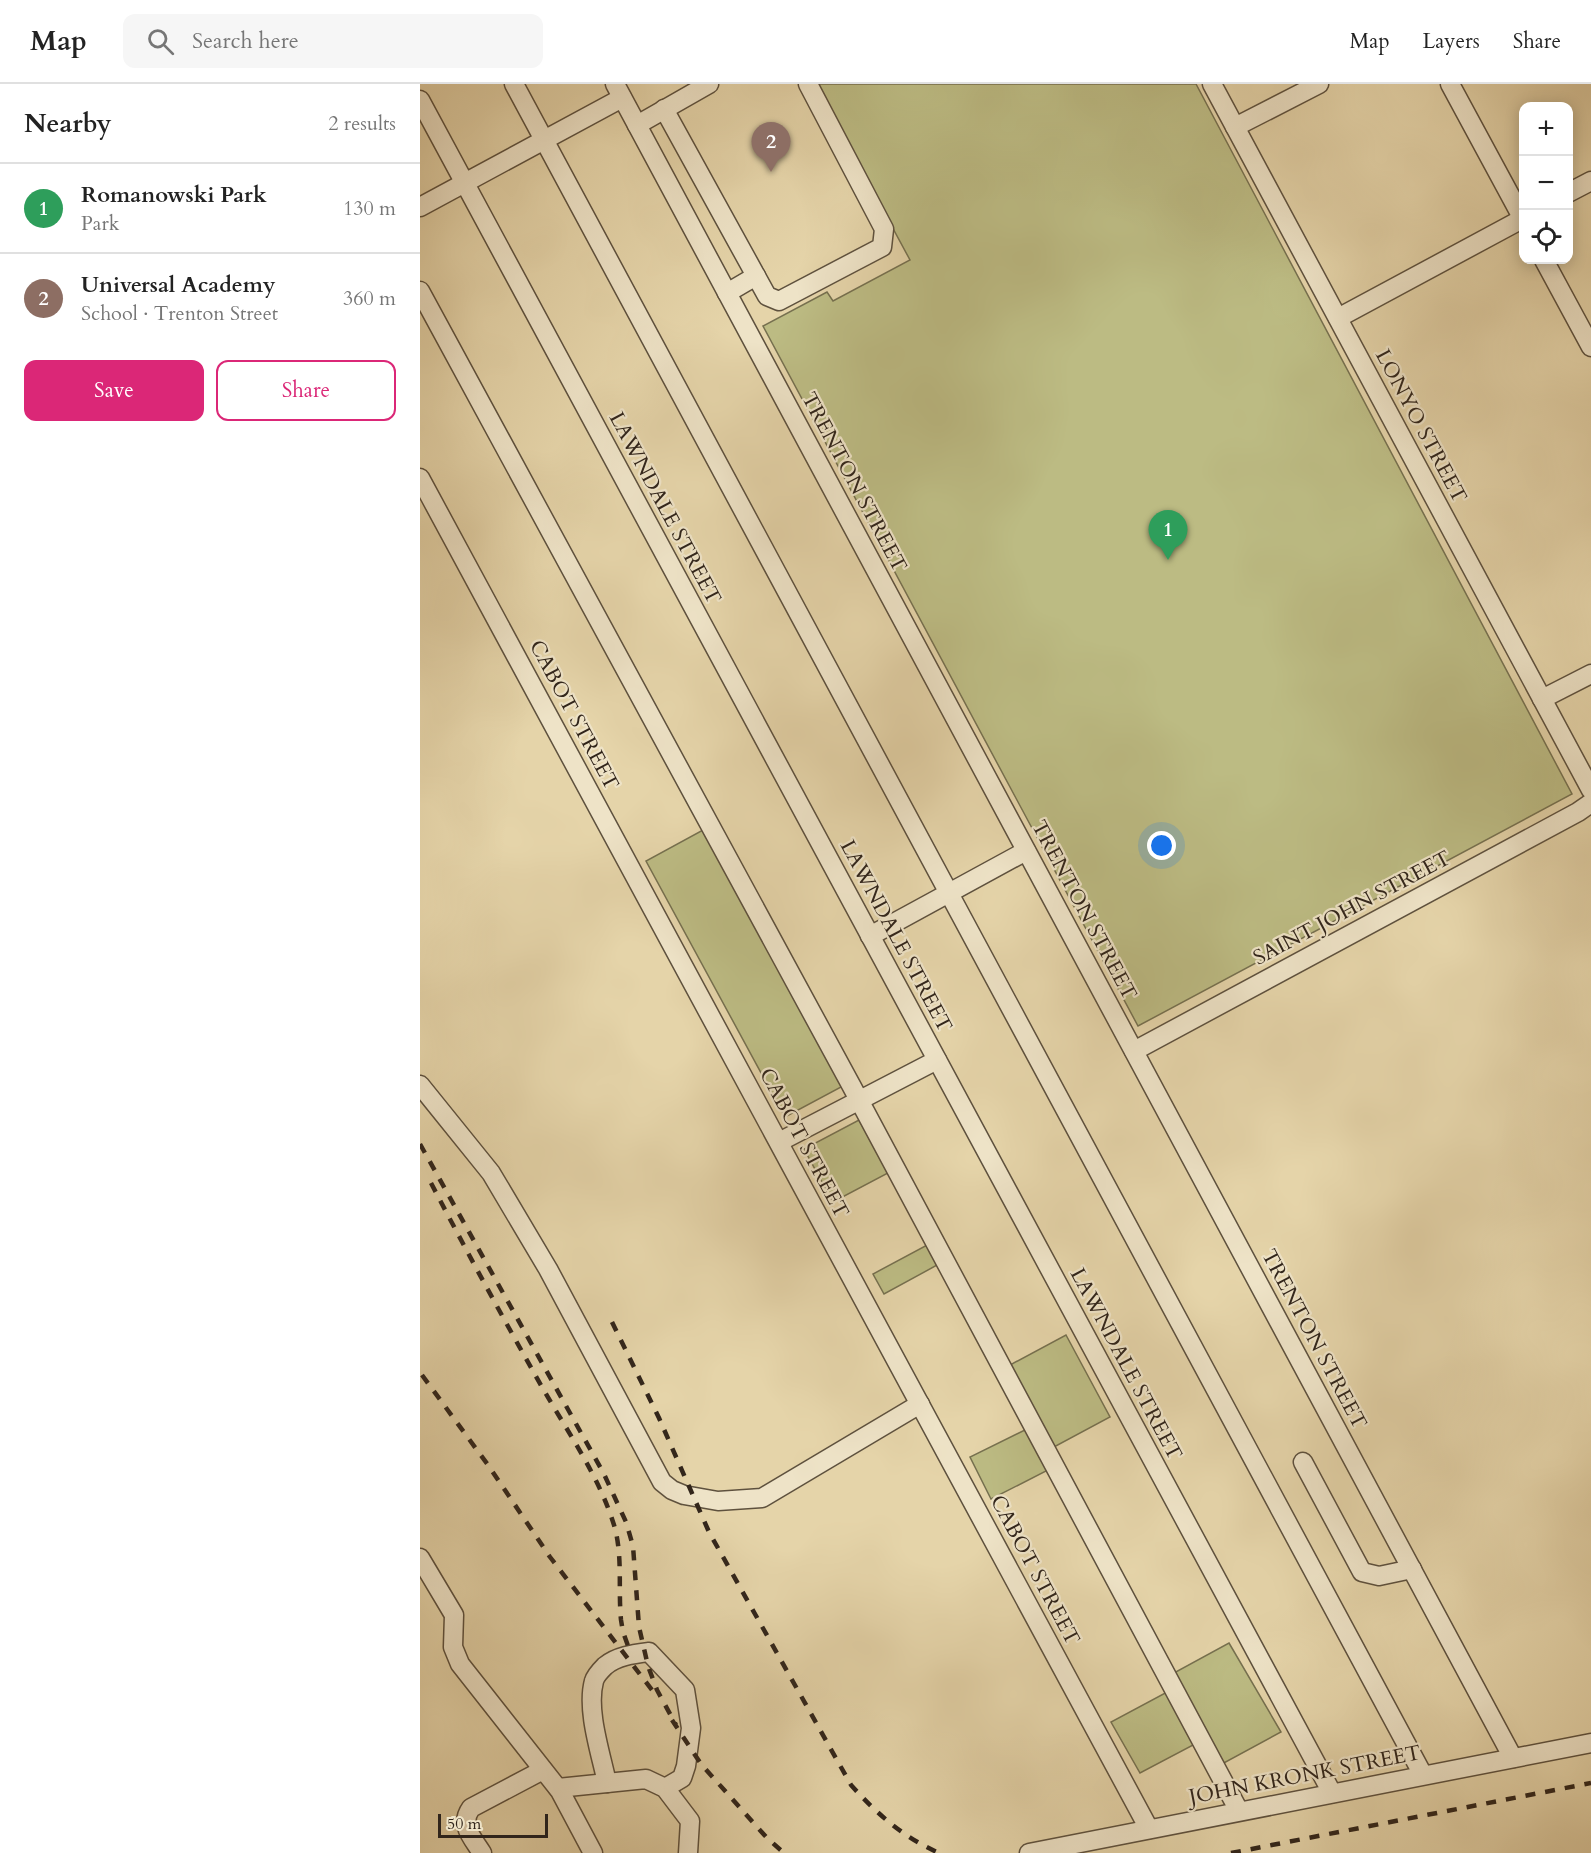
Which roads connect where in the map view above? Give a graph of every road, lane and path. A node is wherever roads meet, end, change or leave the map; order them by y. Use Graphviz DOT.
graph roads {
  1 [pos="514,84"];
  2 [pos="709,84"];
  3 [pos="807,84"];
  4 [pos="1212,84"];
  5 [pos="1319,84"];
  6 [pos="1450,84"];
  7 [pos="619,91"];
  8 [pos="420,100"];
  9 [pos="664,109"];
  10 [pos="637,124"];
  11 [pos="1235,128"];
  12 [pos="544,140"];
  13 [pos="1591,181"];
  14 [pos="465,183"];
  15 [pos="1573,191"];
  16 [pos="420,207"];
  17 [pos="1519,212"];
  18 [pos="1519,221"];
  19 [pos="1546,264"];
  20 [pos="756,276"];
  21 [pos="420,291"];
  22 [pos="727,293"];
  23 [pos="1338,318"];
  24 [pos="1591,347"];
  25 [pos="420,478"];
  26 [pos="1591,674"];
  27 [pos="1542,699"];
  28 [pos="1591,790"];
  29 [pos="1591,803"];
  30 [pos="1026,851"];
  31 [pos="949,893"];
  32 [pos="870,936"];
  33 [pos="1134,1051"];
  34 [pos="937,1060"];
  35 [pos="420,1085"];
  36 [pos="859,1101"];
  37 [pos="779,1142"];
  38 [pos="920,1404"];
  39 [pos="1303,1462"];
  40 [pos="420,1558"];
  41 [pos="1412,1569"];
  42 [pos="1591,1743"];
  43 [pos="1513,1758"];
  44 [pos="543,1770"];
  45 [pos="1423,1775"];
  46 [pos="607,1783"];
  47 [pos="558,1788"];
  48 [pos="665,1788"];
  49 [pos="1332,1793"];
  50 [pos="1239,1811"];
  51 [pos="1149,1829"];
  52 [pos="482,1853"];
  53 [pos="593,1853"];
  54 [pos="688,1853"];
  55 [pos="1029,1853"];
  1 -- 12 [label="street"];
  2 -- 9 [label="street"];
  3 -- 20 [label="street"];
  4 -- 11 [label="street, LONYO STREET"];
  5 -- 11 [label="street"];
  6 -- 17 [label="street"];
  7 -- 10 [label="street, TRENTON STREET"];
  7 -- 12 [label="street"];
  8 -- 14 [label="street, LAWNDALE STREET"];
  9 -- 10 [label="street"];
  9 -- 20 [label="street"];
  10 -- 22 [label="street, TRENTON STREET"];
  11 -- 23 [label="street, LONYO STREET"];
  12 -- 14 [label="street"];
  12 -- 31 [label="street"];
  13 -- 15 [label="street"];
  14 -- 16 [label="street"];
  14 -- 32 [label="street, LAWNDALE STREET"];
  18 -- 23 [label="street"];
  19 -- 24 [label="street"];
  20 -- 22 [label="street"];
  21 -- 36 [label="street"];
  22 -- 30 [label="street, TRENTON STREET"];
  23 -- 27 [label="street, LONYO STREET"];
  25 -- 37 [label="street, CABOT STREET"];
  26 -- 27 [label="street"];
  27 -- 28 [label="street, LONYO STREET"];
  29 -- 33 [label="street, SAINT JOHN STREET"];
  30 -- 31 [label="street"];
  30 -- 33 [label="street, TRENTON STREET"];
  31 -- 32 [label="street"];
  31 -- 45 [label="street"];
  32 -- 34 [label="street, LAWNDALE STREET"];
  33 -- 41 [label="street, TRENTON STREET"];
  34 -- 36 [label="street"];
  34 -- 49 [label="street, LAWNDALE STREET"];
  35 -- 38 [label="street"];
  36 -- 37 [label="street"];
  36 -- 50 [label="street"];
  37 -- 38 [label="street, CABOT STREET"];
  38 -- 51 [label="street, CABOT STREET"];
  39 -- 41 [label="street"];
  40 -- 44 [label="street"];
  41 -- 43 [label="street, TRENTON STREET"];
  42 -- 43 [label="street, JOHN KRONK STREET"];
  43 -- 45 [label="street, JOHN KRONK STREET"];
  44 -- 47 [label="street"];
  44 -- 52 [label="street"];
  45 -- 49 [label="street, JOHN KRONK STREET"];
  46 -- 47 [label="street"];
  46 -- 48 [label="street"];
  46 -- 48 [label="street"];
  47 -- 53 [label="street"];
  48 -- 54 [label="street"];
  49 -- 50 [label="street, JOHN KRONK STREET"];
  50 -- 51 [label="street, JOHN KRONK STREET"];
  51 -- 55 [label="street, JOHN KRONK STREET"];
}
